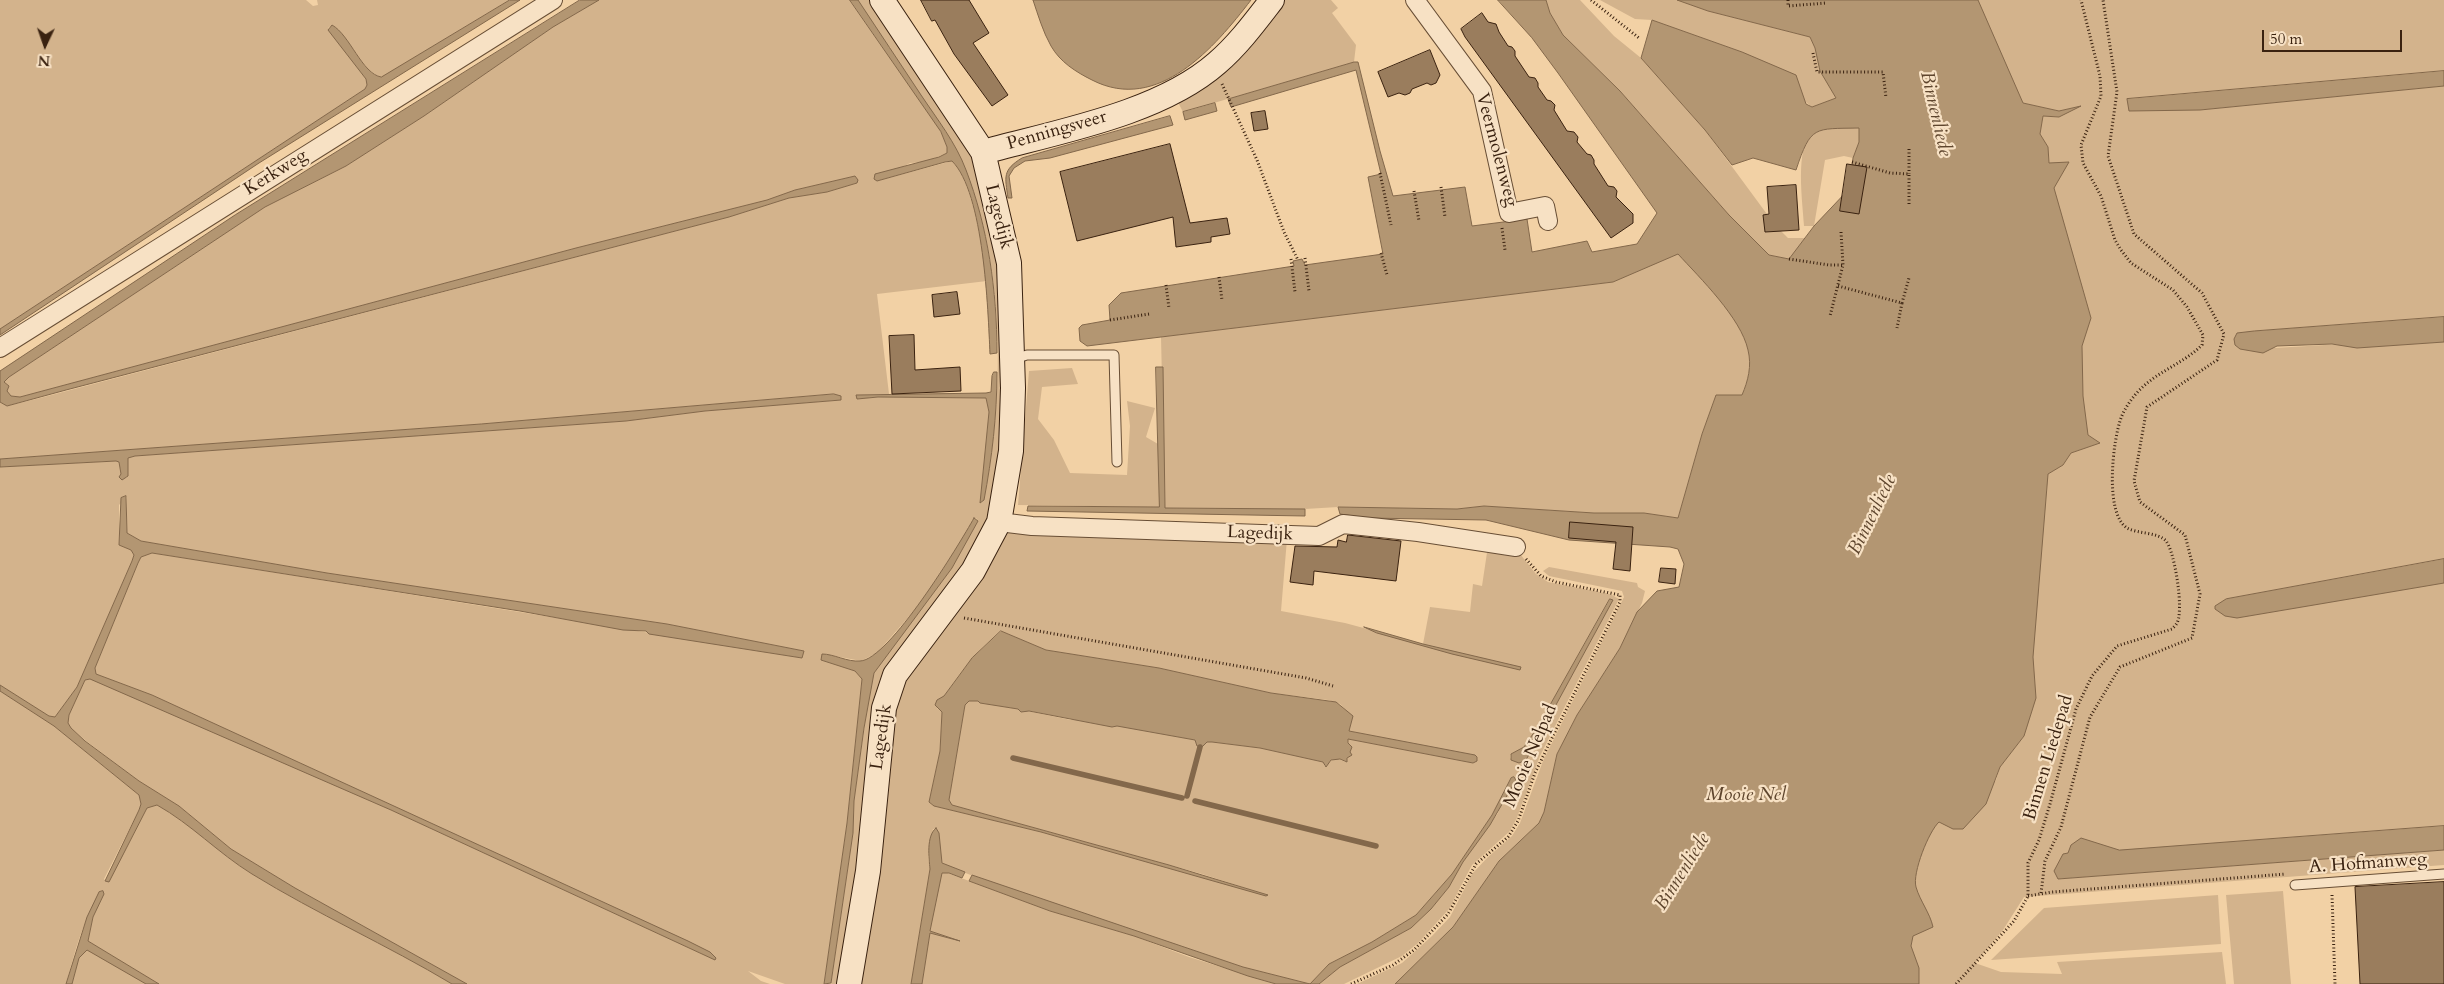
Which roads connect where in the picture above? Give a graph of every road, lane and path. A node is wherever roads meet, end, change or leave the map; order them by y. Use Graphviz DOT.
graph roads {
  1 [pos="553,0"];
  2 [pos="882,0"];
  3 [pos="1272,0"];
  4 [pos="1415,0"];
  5 [pos="1591,0"];
  6 [pos="1788,0"];
  7 [pos="2081,0"];
  8 [pos="2104,0"];
  9 [pos="1826,3"];
  10 [pos="1639,38"];
  11 [pos="1813,54"];
  12 [pos="1227,95"];
  13 [pos="1886,98"];
  14 [pos="1909,149"];
  15 [pos="983,152"];
  16 [pos="1852,162"];
  17 [pos="1380,173"];
  18 [pos="1909,174"];
  19 [pos="1441,188"];
  20 [pos="1414,191"];
  21 [pos="1909,204"];
  22 [pos="1446,217"];
  23 [pos="1419,220"];
  24 [pos="1548,221"];
  25 [pos="1502,222"];
  26 [pos="1391,225"];
  27 [pos="1841,232"];
  28 [pos="1505,250"];
  29 [pos="1382,253"];
  30 [pos="1305,258"];
  31 [pos="1291,259"];
  32 [pos="1789,259"];
  33 [pos="1298,260"];
  34 [pos="1843,265"];
  35 [pos="1387,276"];
  36 [pos="1218,277"];
  37 [pos="1909,278"];
  38 [pos="1166,285"];
  39 [pos="1838,286"];
  40 [pos="1309,291"];
  41 [pos="1295,292"];
  42 [pos="1222,300"];
  43 [pos="1902,303"];
  44 [pos="1168,308"];
  45 [pos="1149,314"];
  46 [pos="1830,316"];
  47 [pos="1110,320"];
  48 [pos="1897,328"];
  49 [pos="0,348"];
  50 [pos="1014,359"];
  51 [pos="1117,462"];
  52 [pos="999,522"];
  53 [pos="1516,547"];
  54 [pos="941,614"];
  55 [pos="1333,686"];
  56 [pos="2287,874"];
  57 [pos="2444,874"];
  58 [pos="2332,882"];
  59 [pos="2295,885"];
  60 [pos="2041,893"];
  61 [pos="2028,896"];
  62 [pos="850,984"];
  63 [pos="1351,984"];
  64 [pos="1956,984"];
  65 [pos="2335,984"];
  1 -- 49 [label="street, Kerkweg"];
  2 -- 15 [label="street, Penningsveer"];
  3 -- 15 [label="street, Penningsveer"];
  4 -- 24 [label="street, Veermolenweg"];
  5 -- 10 [label="path"];
  6 -- 9 [label="path"];
  7 -- 61 [label="path, Binnen Liedepad"];
  8 -- 60 [label="path"];
  11 -- 13 [label="path"];
  12 -- 33 [label="path"];
  14 -- 18 [label="path"];
  15 -- 50 [label="street, Lagedijk"];
  16 -- 18 [label="path"];
  17 -- 26 [label="path"];
  18 -- 21 [label="path"];
  19 -- 22 [label="path"];
  20 -- 23 [label="path"];
  25 -- 28 [label="path"];
  27 -- 34 [label="path"];
  29 -- 35 [label="path"];
  30 -- 40 [label="path"];
  31 -- 41 [label="path"];
  32 -- 34 [label="path"];
  34 -- 39 [label="path"];
  36 -- 42 [label="path"];
  37 -- 43 [label="path"];
  38 -- 44 [label="path"];
  39 -- 43 [label="path"];
  39 -- 46 [label="path"];
  43 -- 48 [label="path"];
  45 -- 47 [label="path"];
  50 -- 51 [label="lane"];
  50 -- 52 [label="street, Lagedijk"];
  52 -- 53 [label="street, Lagedijk"];
  52 -- 54 [label="street, Lagedijk"];
  53 -- 63 [label="path, Mooie Nelpad"];
  54 -- 55 [label="path"];
  54 -- 62 [label="street, Lagedijk"];
  56 -- 60 [label="path"];
  57 -- 58 [label="lane, A. Hofmanweg"];
  58 -- 59 [label="lane, A. Hofmanweg"];
  58 -- 65 [label="path"];
  60 -- 61 [label="path"];
  61 -- 64 [label="path, Binnen Liedepad"];
}
